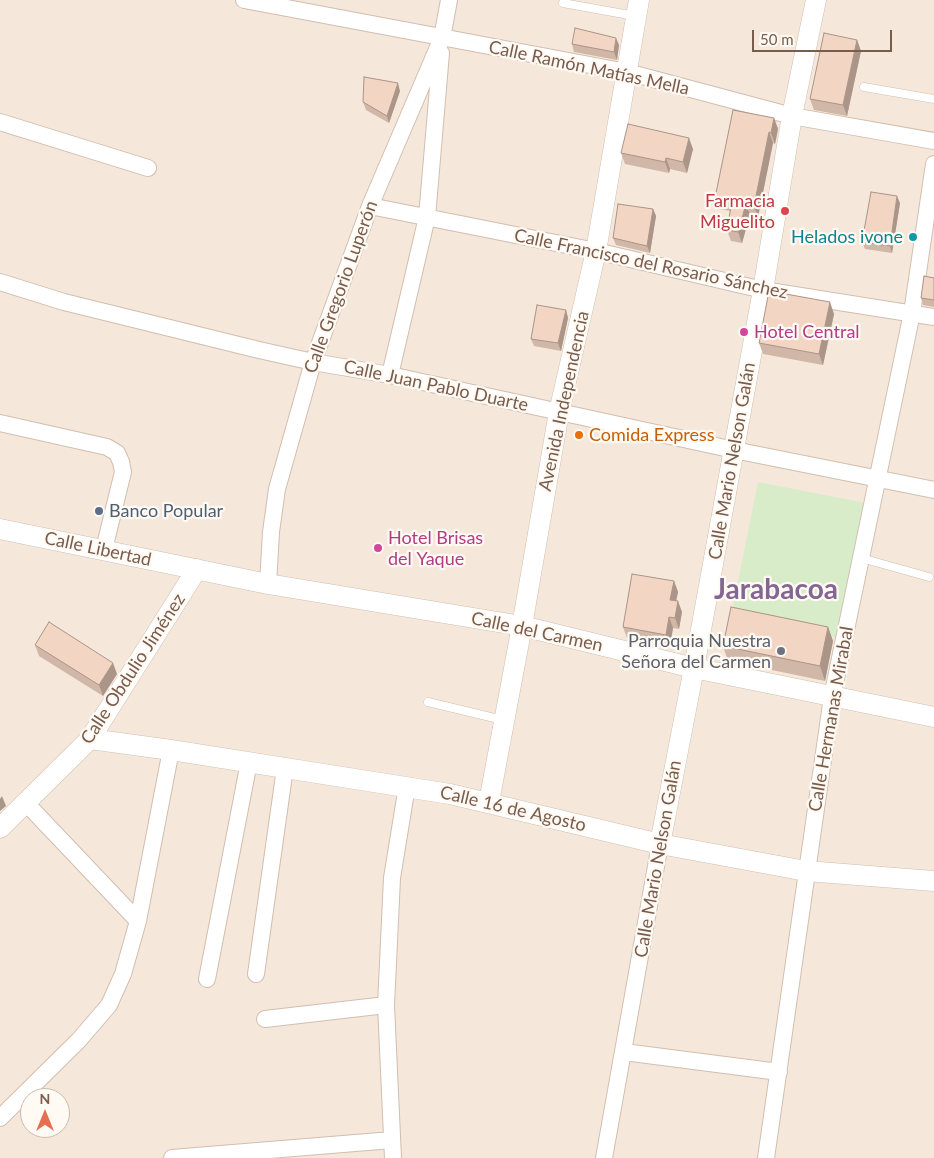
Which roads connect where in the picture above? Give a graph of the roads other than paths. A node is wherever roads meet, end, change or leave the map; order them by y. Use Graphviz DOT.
graph roads {
  1 [pos="244,0"];
  2 [pos="448,0"];
  3 [pos="816,0"];
  4 [pos="563,3"];
  5 [pos="637,8"];
  6 [pos="442,38"];
  7 [pos="627,72"];
  8 [pos="864,87"];
  9 [pos="934,99"];
  10 [pos="792,116"];
  11 [pos="0,122"];
  12 [pos="934,141"];
  13 [pos="934,164"];
  14 [pos="148,168"];
  15 [pos="370,206"];
  16 [pos="427,217"];
  17 [pos="596,251"];
  18 [pos="0,282"];
  19 [pos="762,290"];
  20 [pos="912,313"];
  21 [pos="934,317"];
  22 [pos="313,362"];
  23 [pos="390,375"];
  24 [pos="559,412"];
  25 [pos="0,423"];
  26 [pos="734,450"];
  27 [pos="878,478"];
  28 [pos="934,490"];
  29 [pos="0,529"];
  30 [pos="104,550"];
  31 [pos="861,558"];
  32 [pos="196,569"];
  33 [pos="929,576"];
  34 [pos="268,584"];
  35 [pos="522,626"];
  36 [pos="694,668"];
  37 [pos="832,697"];
  38 [pos="428,702"];
  39 [pos="934,717"];
  40 [pos="504,720"];
  41 [pos="90,739"];
  42 [pos="171,750"];
  43 [pos="249,762"];
  44 [pos="285,768"];
  45 [pos="407,786"];
  46 [pos="488,802"];
  47 [pos="26,803"];
  48 [pos="0,828"];
  49 [pos="660,844"];
  50 [pos="806,871"];
  51 [pos="934,880"];
  52 [pos="138,921"];
  53 [pos="256,974"];
  54 [pos="207,979"];
  55 [pos="386,1005"];
  56 [pos="265,1018"];
  57 [pos="624,1052"];
  58 [pos="779,1072"];
  59 [pos="0,1118"];
  60 [pos="392,1140"];
  61 [pos="172,1158"];
  62 [pos="393,1158"];
  63 [pos="604,1158"];
  64 [pos="766,1158"];
  1 -- 6 [label="street, Calle Ramón Matías Mella"];
  2 -- 6 [label="street, Calle Gregorio Luperón"];
  3 -- 10 [label="street, Calle Mario Nelson Galán"];
  4 -- 5 [label="lane"];
  5 -- 7 [label="street, Avenida Independencia"];
  6 -- 7 [label="street, Calle Ramón Matías Mella"];
  6 -- 15 [label="street, Calle Gregorio Luperón"];
  6 -- 16 [label="street"];
  7 -- 10 [label="street, Calle Ramón Matías Mella"];
  7 -- 17 [label="street, Avenida Independencia"];
  8 -- 9 [label="lane"];
  10 -- 12 [label="street, Calle Ramón Matías Mella"];
  10 -- 19 [label="street, Calle Mario Nelson Galán"];
  11 -- 14 [label="street"];
  13 -- 20 [label="street, Calle Hermanas Mirabal"];
  15 -- 16 [label="street, Calle Francisco del Rosario Sánchez"];
  15 -- 22 [label="street, Calle Gregorio Luperón"];
  16 -- 17 [label="street, Calle Francisco del Rosario Sánchez"];
  16 -- 23 [label="street"];
  17 -- 19 [label="street, Calle Francisco del Rosario Sánchez"];
  17 -- 24 [label="street, Avenida Independencia"];
  18 -- 22 [label="street, Calle Juan Pablo Duarte"];
  19 -- 20 [label="street, Calle Francisco del Rosario Sánchez"];
  19 -- 26 [label="street, Calle Mario Nelson Galán"];
  20 -- 21 [label="street, Calle Francisco del Rosario Sánchez"];
  20 -- 27 [label="street, Calle Hermanas Mirabal"];
  22 -- 23 [label="street, Calle Juan Pablo Duarte"];
  22 -- 34 [label="street, Calle Gregorio Luperón"];
  23 -- 24 [label="street, Calle Juan Pablo Duarte"];
  24 -- 26 [label="street, Calle Juan Pablo Duarte"];
  24 -- 35 [label="street, Avenida Independencia"];
  25 -- 30 [label="street"];
  26 -- 27 [label="street, Calle Juan Pablo Duarte"];
  26 -- 36 [label="street, Calle Mario Nelson Galán"];
  27 -- 28 [label="street, Calle Juan Pablo Duarte"];
  27 -- 31 [label="street, Calle Hermanas Mirabal"];
  29 -- 30 [label="street, Calle Libertad"];
  30 -- 32 [label="street, Calle Libertad"];
  31 -- 33 [label="lane"];
  31 -- 37 [label="street, Calle Hermanas Mirabal"];
  32 -- 34 [label="street, Calle del Carmen"];
  32 -- 41 [label="street, Calle Obdulio Jiménez"];
  34 -- 35 [label="street, Calle del Carmen"];
  35 -- 36 [label="street, Calle del Carmen"];
  35 -- 40 [label="street, Avenida Independencia"];
  36 -- 37 [label="street, Calle del Carmen"];
  36 -- 49 [label="street, Calle Mario Nelson Galán"];
  37 -- 39 [label="street, Calle del Carmen"];
  37 -- 50 [label="street, Calle Hermanas Mirabal"];
  38 -- 40 [label="lane"];
  40 -- 46 [label="street, Avenida Independencia"];
  41 -- 42 [label="street, Calle 16 de Agosto"];
  41 -- 47 [label="street, Calle Obdulio Jiménez"];
  42 -- 43 [label="street, Calle 16 de Agosto"];
  42 -- 52 [label="street"];
  43 -- 44 [label="street, Calle 16 de Agosto"];
  43 -- 54 [label="street"];
  44 -- 45 [label="street, Calle 16 de Agosto"];
  44 -- 53 [label="street"];
  45 -- 46 [label="street, Calle 16 de Agosto"];
  45 -- 55 [label="street"];
  46 -- 49 [label="street, Calle 16 de Agosto"];
  47 -- 48 [label="street, Calle Obdulio Jiménez"];
  47 -- 52 [label="street"];
  49 -- 50 [label="street, Calle 16 de Agosto"];
  49 -- 57 [label="street, Calle Mario Nelson Galán"];
  50 -- 51 [label="street, Calle 16 de Agosto"];
  50 -- 58 [label="street, Calle Hermanas Mirabal"];
  52 -- 59 [label="street"];
  55 -- 56 [label="street"];
  55 -- 60 [label="street"];
  57 -- 58 [label="street"];
  57 -- 63 [label="street, Calle Mario Nelson Galán"];
  58 -- 64 [label="street, Calle Hermanas Mirabal"];
  60 -- 61 [label="street"];
  60 -- 62 [label="street"];
}
